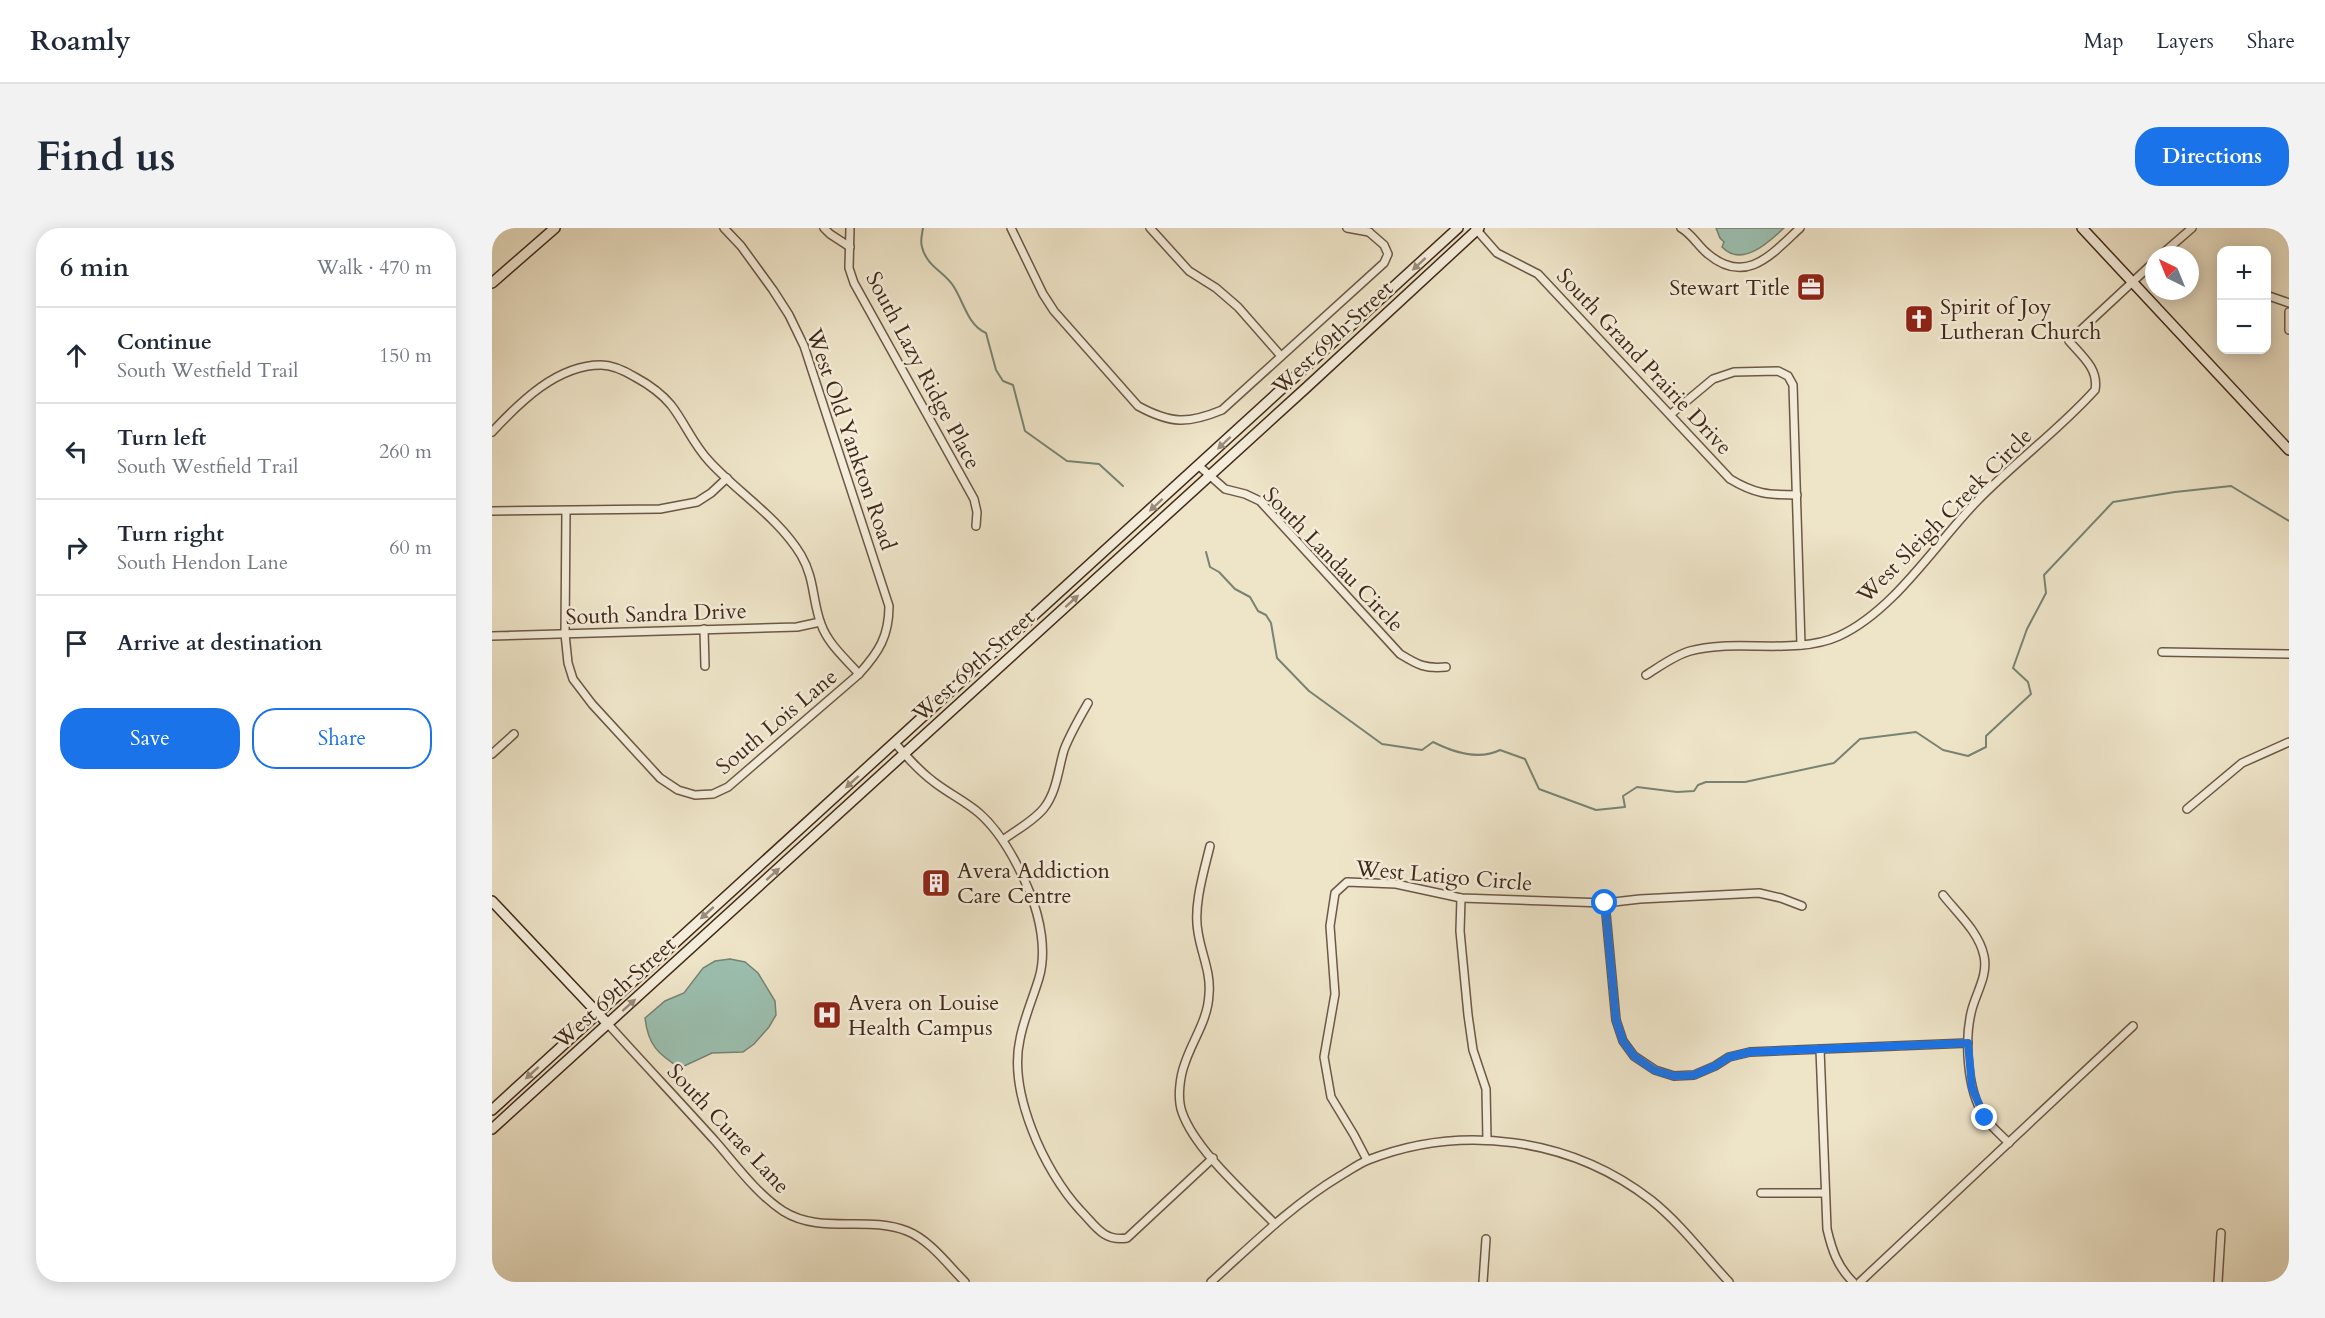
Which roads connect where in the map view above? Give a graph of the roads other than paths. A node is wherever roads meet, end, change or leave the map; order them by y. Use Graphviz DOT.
graph roads {
  1 [pos="555,228"];
  2 [pos="724,228"];
  3 [pos="824,228"];
  4 [pos="850,228"];
  5 [pos="1011,228"];
  6 [pos="1150,228"];
  7 [pos="1347,228"];
  8 [pos="1458,228"];
  9 [pos="1680,228"];
  10 [pos="1800,228"];
  11 [pos="2082,228"];
  12 [pos="2192,228"];
  13 [pos="1477,229"];
  14 [pos="1372,230"];
  15 [pos="850,246"];
  16 [pos="2172,246"];
  17 [pos="2145,270"];
  18 [pos="2132,282"];
  19 [pos="492,283"];
  20 [pos="2271,297"];
  21 [pos="2289,303"];
  22 [pos="2289,312"];
  23 [pos="2289,330"];
  24 [pos="1281,356"];
  25 [pos="1297,376"];
  26 [pos="1307,387"];
  27 [pos="1671,414"];
  28 [pos="492,432"];
  29 [pos="2289,450"];
  30 [pos="1199,466"];
  31 [pos="1209,476"];
  32 [pos="727,478"];
  33 [pos="1797,495"];
  34 [pos="492,511"];
  35 [pos="566,511"];
  36 [pos="976,526"];
  37 [pos="820,622"];
  38 [pos="704,629"];
  39 [pos="565,634"];
  40 [pos="492,636"];
  41 [pos="1801,645"];
  42 [pos="2163,652"];
  43 [pos="2289,654"];
  44 [pos="705,666"];
  45 [pos="1446,668"];
  46 [pos="859,674"];
  47 [pos="1646,675"];
  48 [pos="1088,704"];
  49 [pos="514,734"];
  50 [pos="2289,742"];
  51 [pos="895,743"];
  52 [pos="492,754"];
  53 [pos="905,754"];
  54 [pos="2187,809"];
  55 [pos="1003,840"];
  56 [pos="1210,846"];
  57 [pos="1943,896"];
  58 [pos="1461,898"];
  59 [pos="492,901"];
  60 [pos="1605,903"];
  61 [pos="1802,906"];
  62 [pos="598,1013"];
  63 [pos="608,1024"];
  64 [pos="2133,1026"];
  65 [pos="1968,1043"];
  66 [pos="1820,1049"];
  67 [pos="492,1110"];
  68 [pos="492,1129"];
  69 [pos="1487,1140"];
  70 [pos="2009,1143"];
  71 [pos="1213,1158"];
  72 [pos="1367,1160"];
  73 [pos="1761,1193"];
  74 [pos="1825,1193"];
  75 [pos="1275,1224"];
  76 [pos="2221,1233"];
  77 [pos="1486,1239"];
  78 [pos="965,1282"];
  79 [pos="1211,1282"];
  80 [pos="1484,1282"];
  81 [pos="1729,1282"];
  82 [pos="1853,1282"];
  83 [pos="1860,1282"];
  84 [pos="2218,1282"];
  1 -- 19 [label="main road"];
  2 -- 46 [label="street, West Old Yankton Road"];
  3 -- 15 [label="street"];
  4 -- 15 [label="street, South Lazy Ridge Place"];
  5 -- 24 [label="street"];
  6 -- 24 [label="street"];
  7 -- 14 [label="street"];
  8 -- 25 [label="main road, West 69th Street, one-way"];
  9 -- 10 [label="street"];
  11 -- 18 [label="main road"];
  12 -- 16 [label="street"];
  13 -- 26 [label="main road, West 69th Street"];
  13 -- 27 [label="street, South Grand Prairie Drive"];
  14 -- 24 [label="street"];
  15 -- 36 [label="street, South Lazy Ridge Place"];
  17 -- 18 [label="street"];
  18 -- 29 [label="main road"];
  18 -- 41 [label="street, West Sleigh Creek Circle"];
  20 -- 21 [label="street"];
  22 -- 23 [label="street"];
  25 -- 26 [label="main road"];
  25 -- 30 [label="main road, West 69th Street, one-way"];
  26 -- 31 [label="main road, West 69th Street"];
  27 -- 33 [label="street, South Grand Prairie Drive"];
  27 -- 33 [label="street"];
  28 -- 32 [label="street"];
  30 -- 31 [label="street, South Landau Circle"];
  30 -- 51 [label="main road, West 69th Street, one-way"];
  31 -- 45 [label="street, South Landau Circle"];
  53 -- 31 [label="main road, West 69th Street, one-way"];
  32 -- 35 [label="street"];
  32 -- 37 [label="street"];
  33 -- 41 [label="street"];
  34 -- 35 [label="street"];
  35 -- 39 [label="street, South Lois Lane"];
  37 -- 38 [label="street, South Sandra Drive"];
  37 -- 46 [label="street"];
  38 -- 39 [label="street, South Sandra Drive"];
  38 -- 44 [label="street"];
  39 -- 40 [label="street, South Sandra Drive"];
  39 -- 46 [label="street, South Lois Lane"];
  41 -- 47 [label="street, West Sleigh Creek Circle"];
  42 -- 43 [label="street"];
  48 -- 55 [label="street"];
  49 -- 52 [label="street"];
  50 -- 54 [label="street"];
  51 -- 53 [label="street"];
  51 -- 62 [label="main road, West 69th Street, one-way"];
  53 -- 55 [label="street"];
  63 -- 53 [label="main road, West 69th Street, one-way"];
  55 -- 71 [label="street"];
  56 -- 71 [label="street"];
  57 -- 65 [label="street"];
  58 -- 60 [label="street, West Latigo Circle"];
  58 -- 69 [label="street"];
  58 -- 72 [label="street, West Latigo Circle"];
  59 -- 62 [label="main road"];
  60 -- 61 [label="street, West Latigo Circle"];
  60 -- 66 [label="street"];
  62 -- 63 [label="main road"];
  62 -- 67 [label="main road, West 69th Street, one-way"];
  63 -- 68 [label="main road, West 69th Street"];
  63 -- 78 [label="street, South Curae Lane"];
  64 -- 70 [label="street"];
  65 -- 66 [label="street"];
  65 -- 70 [label="street"];
  66 -- 74 [label="street"];
  69 -- 72 [label="street"];
  69 -- 81 [label="street"];
  70 -- 83 [label="street"];
  71 -- 75 [label="street"];
  72 -- 75 [label="street"];
  73 -- 74 [label="street"];
  74 -- 82 [label="street"];
  75 -- 79 [label="street"];
  76 -- 84 [label="street"];
  77 -- 80 [label="street"];
}
